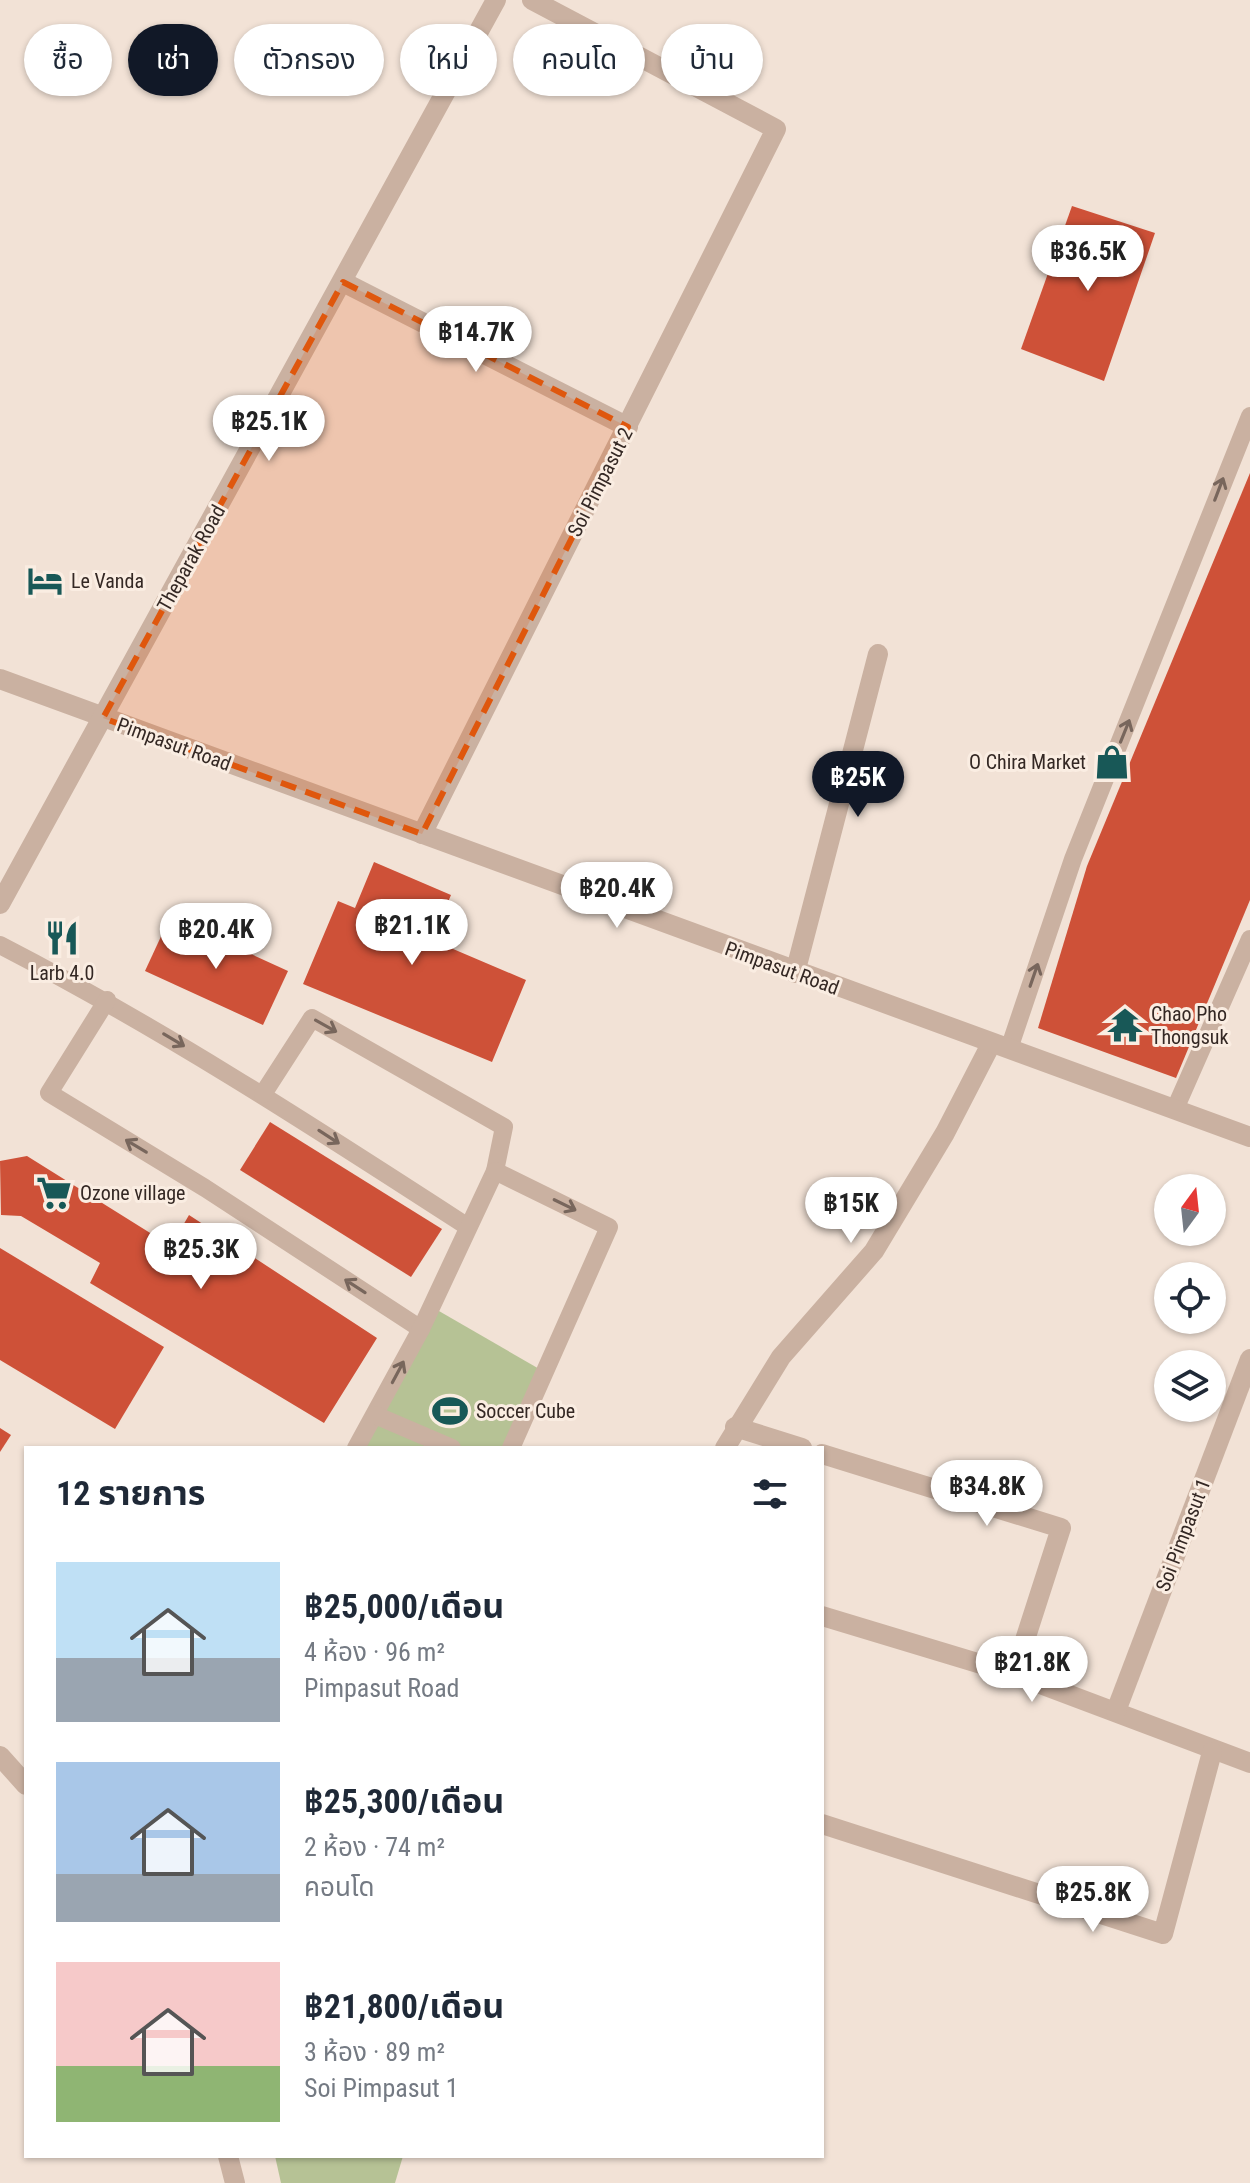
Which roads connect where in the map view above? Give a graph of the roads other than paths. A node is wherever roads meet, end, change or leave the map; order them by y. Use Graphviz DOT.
graph roads {
  1 [pos="496,0"];
  2 [pos="532,0"];
  3 [pos="343,282"];
  4 [pos="1250,416"];
  5 [pos="628,427"];
  6 [pos="878,654"];
  7 [pos="0,679"];
  8 [pos="103,718"];
  9 [pos="422,834"];
  10 [pos="0,904"];
  11 [pos="1250,939"];
  12 [pos="0,945"];
  13 [pos="795,973"];
  14 [pos="107,1000"];
  15 [pos="1000,1046"];
  16 [pos="263,1094"];
  17 [pos="1175,1109"];
  18 [pos="1250,1137"];
  19 [pos="495,1171"];
  20 [pos="468,1227"];
  21 [pos="421,1329"];
  22 [pos="1250,1359"];
  23 [pos="375,1415"];
  24 [pos="735,1427"];
  25 [pos="357,1446"];
  26 [pos="447,1446"];
  27 [pos="512,1446"];
  28 [pos="726,1446"];
  29 [pos="796,1446"];
  30 [pos="824,1455"];
  31 [pos="824,1617"];
  32 [pos="1014,1674"];
  33 [pos="1116,1711"];
  34 [pos="1212,1752"];
  35 [pos="0,1756"];
  36 [pos="1250,1763"];
  37 [pos="24,1783"];
  38 [pos="824,1825"];
  39 [pos="229,2158"];
  40 [pos="235,2183"];
  1 -- 3 [label="street, Theparak Road"];
  2 -- 5 [label="street, Soi Pimpasut 2"];
  3 -- 5 [label="street"];
  3 -- 8 [label="street, Theparak Road"];
  15 -- 4 [label="lane, one-way"];
  5 -- 9 [label="street, Soi Pimpasut 2"];
  6 -- 13 [label="street"];
  7 -- 8 [label="street, Pimpasut Road"];
  8 -- 9 [label="street, Pimpasut Road"];
  8 -- 10 [label="street, Theparak Road"];
  9 -- 13 [label="street, Pimpasut Road"];
  11 -- 17 [label="lane"];
  12 -- 14 [label="lane"];
  13 -- 15 [label="street, Pimpasut Road"];
  14 -- 16 [label="lane, one-way"];
  21 -- 14 [label="lane, one-way"];
  15 -- 17 [label="street, Pimpasut Road"];
  15 -- 24 [label="street"];
  16 -- 19 [label="lane, one-way"];
  16 -- 20 [label="lane, one-way"];
  17 -- 18 [label="street, Pimpasut Road"];
  19 -- 20 [label="lane"];
  19 -- 27 [label="lane, one-way"];
  20 -- 21 [label="lane"];
  23 -- 21 [label="lane, one-way"];
  22 -- 33 [label="street, Soi Pimpasut 1"];
  23 -- 25 [label="lane"];
  23 -- 26 [label="lane"];
  24 -- 28 [label="street"];
  24 -- 29 [label="street"];
  30 -- 32 [label="street"];
  31 -- 32 [label="street"];
  32 -- 33 [label="street"];
  33 -- 34 [label="street"];
  34 -- 36 [label="street"];
  34 -- 38 [label="street"];
  35 -- 37 [label="street"];
  39 -- 40 [label="street"];
}
